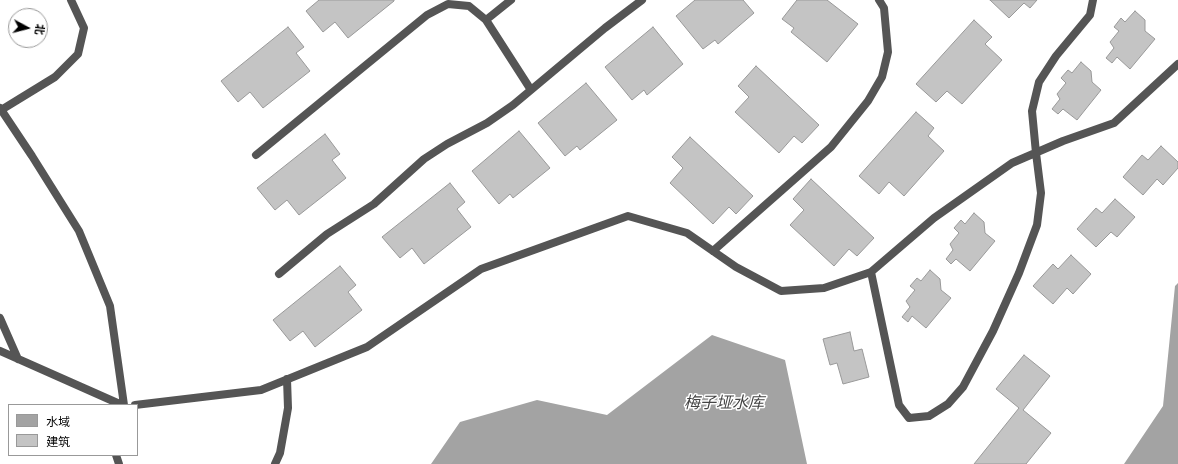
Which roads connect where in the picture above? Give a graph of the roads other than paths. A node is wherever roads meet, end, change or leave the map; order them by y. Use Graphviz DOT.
graph roads {
  1 [pos="71,0"];
  2 [pos="511,0"];
  3 [pos="642,0"];
  4 [pos="879,0"];
  5 [pos="1093,0"];
  6 [pos="486,20"];
  7 [pos="1178,64"];
  8 [pos="531,90"];
  9 [pos="1,109"];
  10 [pos="1036,153"];
  11 [pos="256,154"];
  12 [pos="713,251"];
  13 [pos="871,272"];
  14 [pos="279,274"];
  15 [pos="0,318"];
  16 [pos="0,351"];
  17 [pos="18,359"];
  18 [pos="287,379"];
  19 [pos="121,404"];
  20 [pos="123,404"];
  21 [pos="138,405"];
  22 [pos="275,464"];
  1 -- 9 [label="lane"];
  2 -- 6 [label="lane"];
  3 -- 8 [label="lane"];
  4 -- 12 [label="lane"];
  5 -- 10 [label="lane"];
  6 -- 8 [label="lane"];
  6 -- 11 [label="lane"];
  7 -- 10 [label="lane"];
  8 -- 14 [label="lane"];
  9 -- 20 [label="lane"];
  10 -- 13 [label="lane"];
  10 -- 13 [label="lane"];
  12 -- 13 [label="lane"];
  12 -- 18 [label="lane"];
  15 -- 17 [label="lane"];
  16 -- 17 [label="lane"];
  17 -- 19 [label="lane"];
  18 -- 21 [label="lane"];
  18 -- 22 [label="lane"];
}
